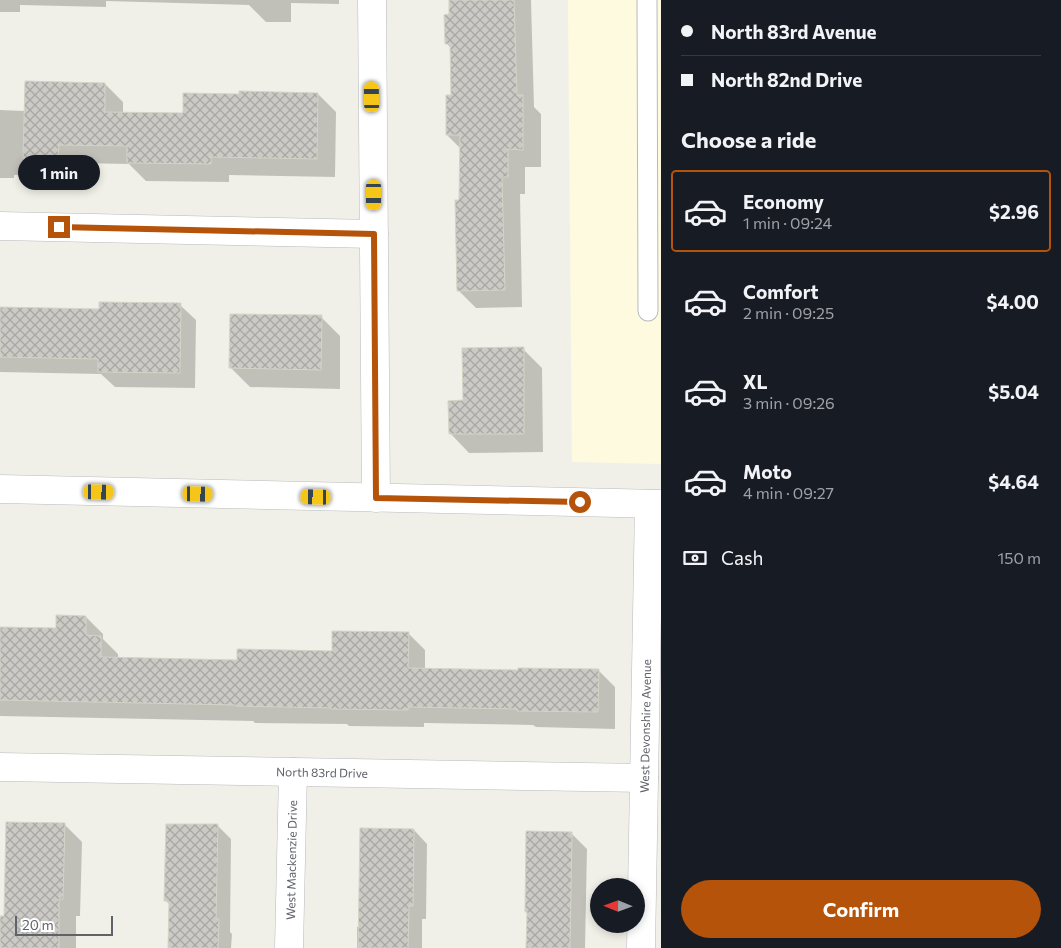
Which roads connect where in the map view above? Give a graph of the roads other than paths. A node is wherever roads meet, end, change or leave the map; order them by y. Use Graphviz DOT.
graph roads {
  1 [pos="372,0"];
  2 [pos="647,0"];
  3 [pos="0,226"];
  4 [pos="374,234"];
  5 [pos="648,311"];
  6 [pos="0,489"];
  7 [pos="376,498"];
  8 [pos="655,504"];
  9 [pos="0,767"];
  10 [pos="293,772"];
  11 [pos="644,778"];
  12 [pos="289,948"];
  13 [pos="641,948"];
  1 -- 4 [label="street"];
  2 -- 5 [label="lane"];
  3 -- 4 [label="street"];
  4 -- 7 [label="street"];
  6 -- 7 [label="street"];
  7 -- 8 [label="street"];
  8 -- 11 [label="street, West Devonshire Avenue"];
  9 -- 10 [label="street, North 83rd Drive"];
  10 -- 11 [label="street, North 83rd Drive"];
  10 -- 12 [label="street, West Mackenzie Drive"];
  11 -- 13 [label="street, West Devonshire Avenue"];
}
